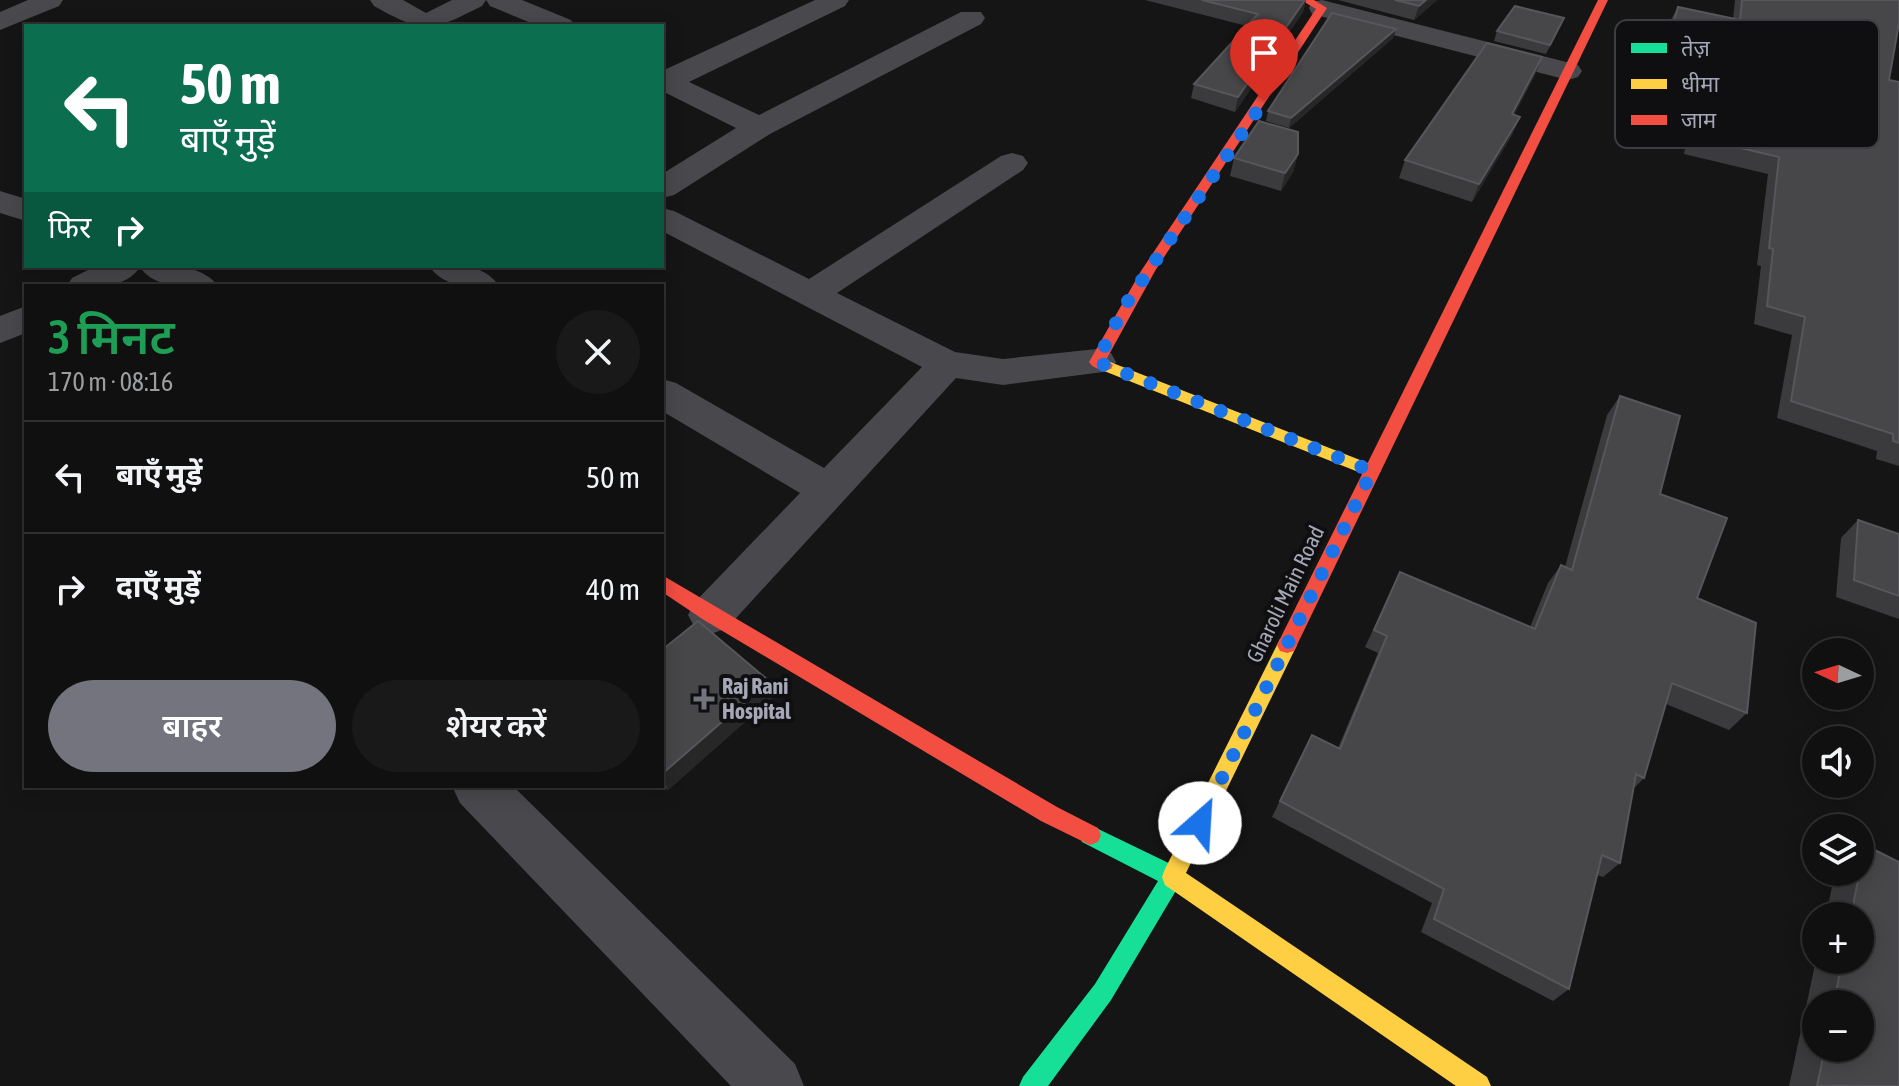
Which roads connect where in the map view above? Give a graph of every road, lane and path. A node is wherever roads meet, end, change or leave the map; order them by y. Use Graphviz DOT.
graph roads {
  1 [pos="50,0"];
  2 [pos="383,0"];
  3 [pos="473,0"];
  4 [pos="499,0"];
  5 [pos="836,0"];
  6 [pos="1603,0"];
  7 [pos="1314,4"];
  8 [pos="971,18"];
  9 [pos="0,22"];
  10 [pos="426,24"];
  11 [pos="430,24"];
  12 [pos="556,24"];
  13 [pos="1568,71"];
  14 [pos="664,81"];
  15 [pos="759,127"];
  16 [pos="1012,163"];
  17 [pos="664,187"];
  18 [pos="0,201"];
  19 [pos="24,210"];
  20 [pos="664,219"];
  21 [pos="119,268"];
  22 [pos="161,268"];
  23 [pos="450,268"];
  24 [pos="89,284"];
  25 [pos="196,284"];
  26 [pos="478,284"];
  27 [pos="810,294"];
  28 [pos="1097,362"];
  29 [pos="947,364"];
  30 [pos="664,394"];
  31 [pos="1372,471"];
  32 [pos="828,490"];
  33 [pos="664,583"];
  34 [pos="711,615"];
  35 [pos="480,788"];
  36 [pos="1173,877"];
  37 [pos="773,1086"];
  38 [pos="1032,1086"];
  39 [pos="1478,1086"];
  1 -- 9 [label="street"];
  2 -- 10 [label="street"];
  3 -- 11 [label="street"];
  4 -- 12 [label="street"];
  5 -- 14 [label="street"];
  6 -- 13 [label="street, Gharoli Main Road"];
  7 -- 13 [label="street"];
  7 -- 28 [label="street"];
  8 -- 15 [label="street"];
  13 -- 31 [label="street, Gharoli Main Road"];
  14 -- 15 [label="street"];
  15 -- 17 [label="street"];
  16 -- 27 [label="street"];
  18 -- 19 [label="street"];
  20 -- 27 [label="street"];
  21 -- 24 [label="street"];
  22 -- 25 [label="street"];
  23 -- 26 [label="street"];
  27 -- 29 [label="street"];
  28 -- 29 [label="street"];
  28 -- 31 [label="street"];
  29 -- 32 [label="street"];
  30 -- 32 [label="street"];
  31 -- 36 [label="street, Gharoli Main Road"];
  32 -- 34 [label="street"];
  33 -- 34 [label="street"];
  34 -- 36 [label="street"];
  35 -- 37 [label="street"];
  36 -- 38 [label="street, Gharoli Main Road"];
  36 -- 39 [label="street"];
}
